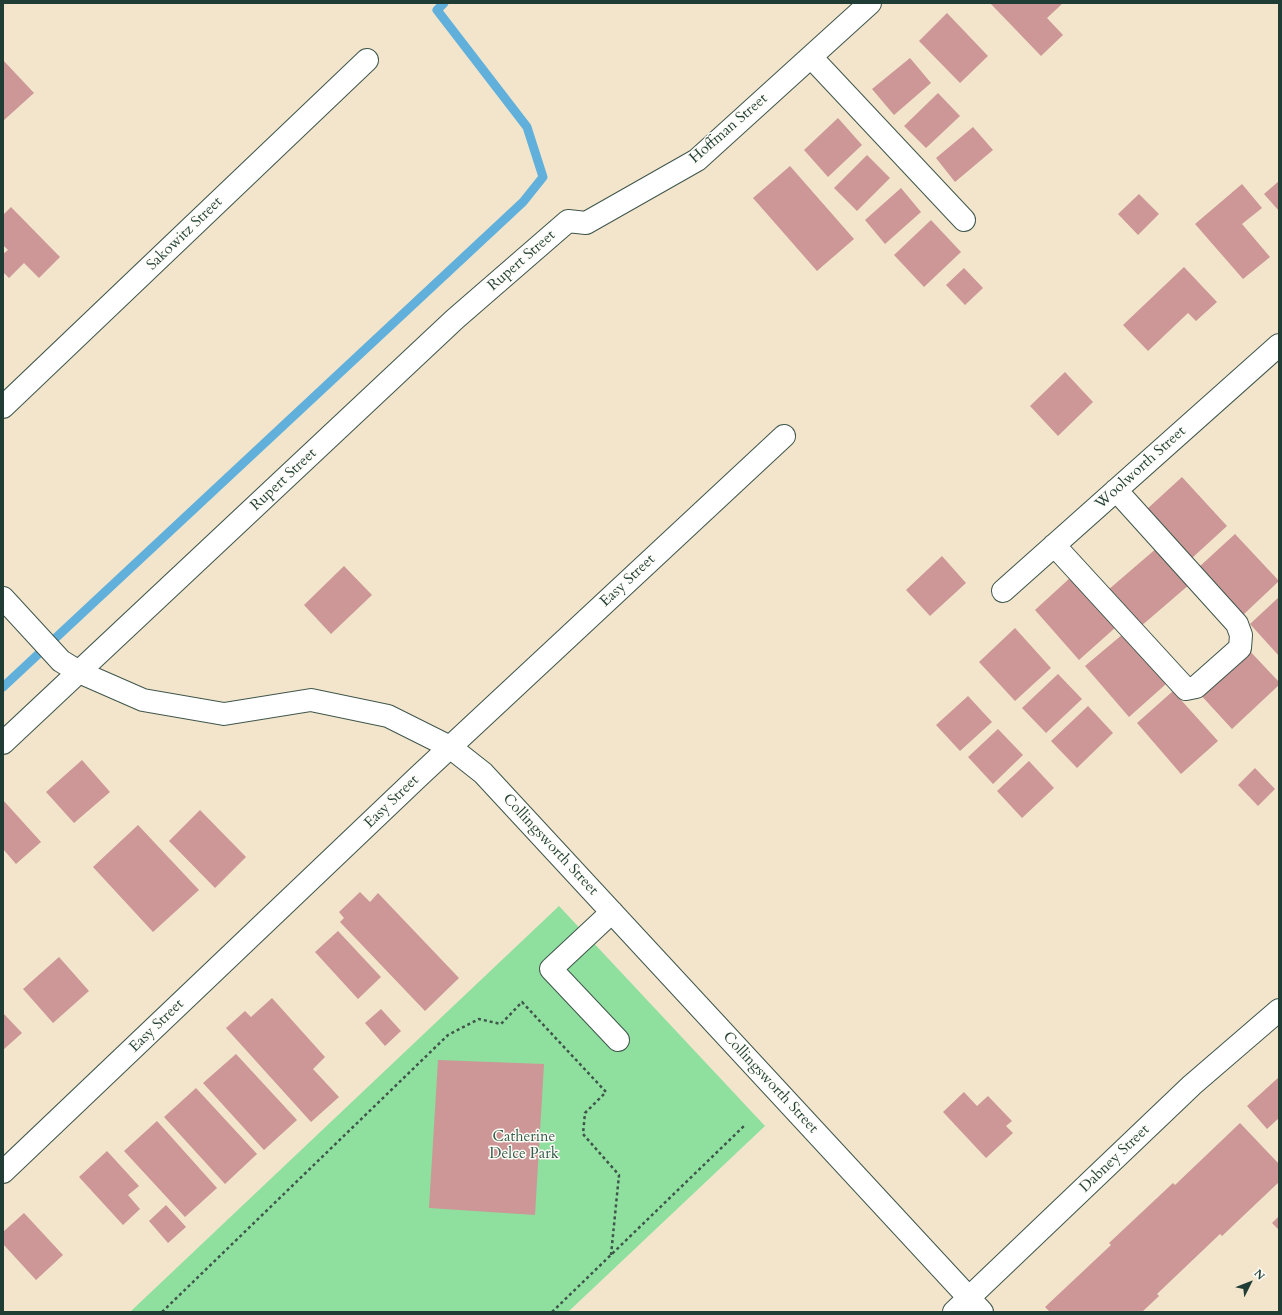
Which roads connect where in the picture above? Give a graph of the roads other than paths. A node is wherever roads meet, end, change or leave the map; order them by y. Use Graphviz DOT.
graph roads {
  1 [pos="870,3"];
  2 [pos="811,57"];
  3 [pos="367,60"];
  4 [pos="964,220"];
  5 [pos="568,221"];
  6 [pos="1279,345"];
  7 [pos="3,408"];
  8 [pos="784,436"];
  9 [pos="1116,490"];
  10 [pos="1054,545"];
  11 [pos="1003,591"];
  12 [pos="3,598"];
  13 [pos="79,672"];
  14 [pos="3,743"];
  15 [pos="450,747"];
  16 [pos="612,912"];
  17 [pos="1277,1015"];
  18 [pos="618,1040"];
  19 [pos="3,1172"];
  20 [pos="968,1307"];
  1 -- 2 [label="street, Hoffman Street"];
  2 -- 4 [label="street"];
  2 -- 5 [label="street, Hoffman Street"];
  3 -- 7 [label="street, Sakowitz Street"];
  5 -- 13 [label="street, Rupert Street"];
  6 -- 9 [label="street, Woolworth Street"];
  8 -- 15 [label="street, Easy Street"];
  9 -- 10 [label="street, Woolworth Street"];
  9 -- 10 [label="street"];
  10 -- 11 [label="street, Woolworth Street"];
  12 -- 13 [label="street, Collingsworth Street"];
  13 -- 14 [label="street, Rupert Street"];
  13 -- 15 [label="street, Collingsworth Street"];
  15 -- 16 [label="street, Collingsworth Street"];
  15 -- 19 [label="street, Easy Street"];
  16 -- 18 [label="street"];
  16 -- 20 [label="street, Collingsworth Street"];
  17 -- 20 [label="street, Dabney Street"];
}
